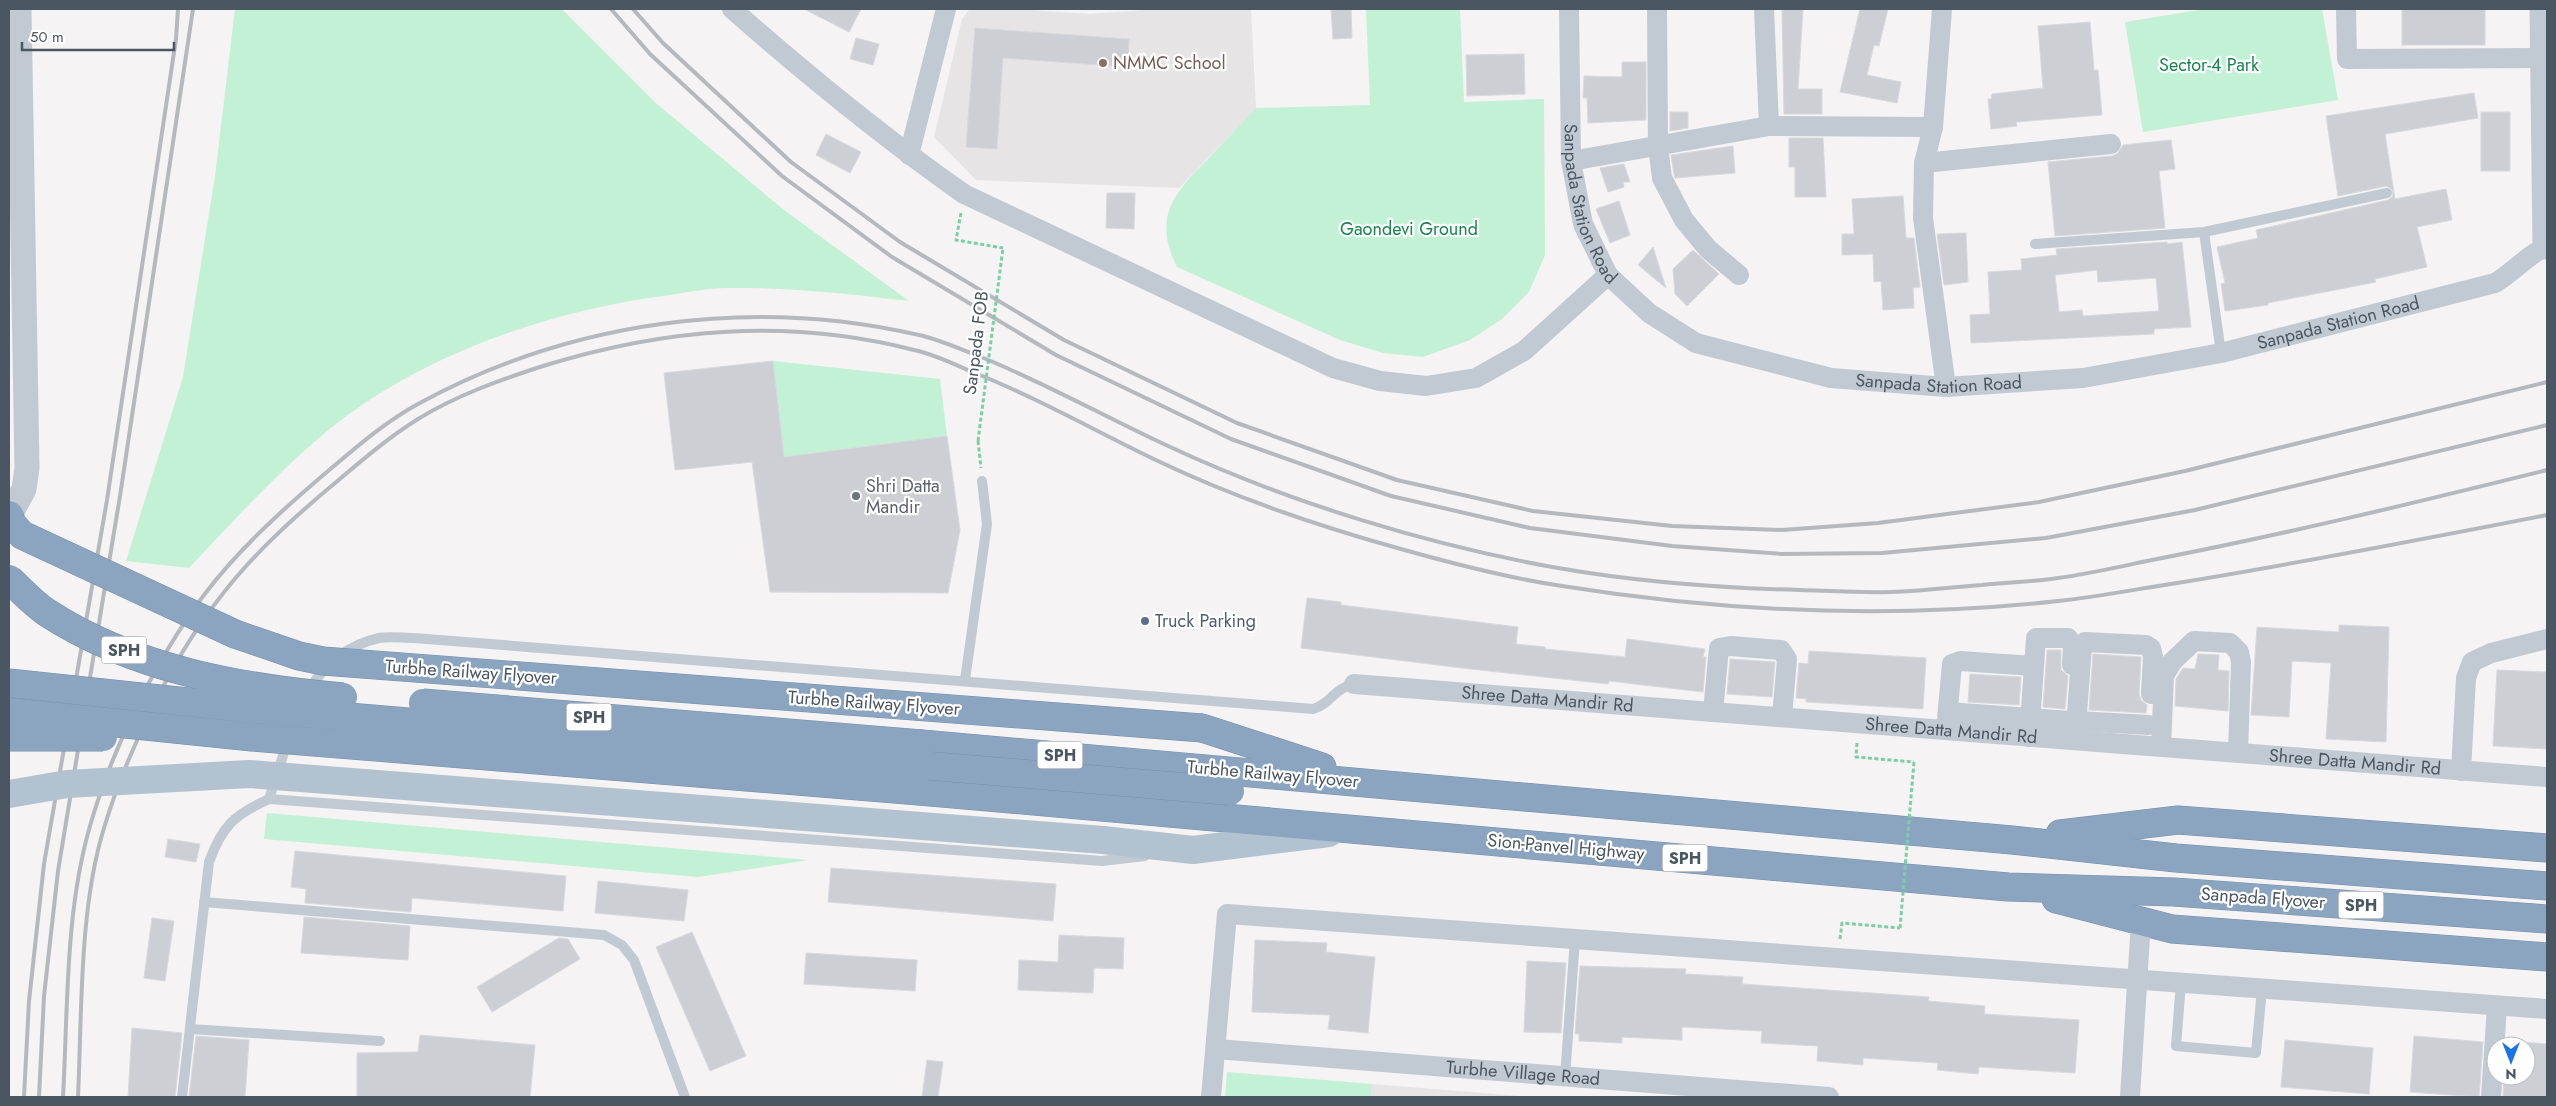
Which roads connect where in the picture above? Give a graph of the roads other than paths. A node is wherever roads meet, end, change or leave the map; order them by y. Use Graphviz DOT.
graph roads {
  1 [pos="19,9"];
  2 [pos="732,9"];
  3 [pos="946,9"];
  4 [pos="1569,9"];
  5 [pos="1657,9"];
  6 [pos="1764,9"];
  7 [pos="1942,9"];
  8 [pos="2346,9"];
  9 [pos="2542,9"];
  10 [pos="2545,58"];
  11 [pos="1769,126"];
  12 [pos="1933,127"];
  13 [pos="2111,144"];
  14 [pos="1658,146"];
  15 [pos="909,155"];
  16 [pos="1571,162"];
  17 [pos="1924,163"];
  18 [pos="2386,192"];
  19 [pos="2204,232"];
  20 [pos="2035,244"];
  21 [pos="2546,246"];
  22 [pos="1608,275"];
  23 [pos="1739,275"];
  24 [pos="2221,353"];
  25 [pos="1946,387"];
  26 [pos="982,481"];
  27 [pos="9,516"];
  28 [pos="9,579"];
  29 [pos="2547,639"];
  30 [pos="2034,666"];
  31 [pos="965,680"];
  32 [pos="9,683"];
  33 [pos="1354,684"];
  34 [pos="9,712"];
  35 [pos="1713,712"];
  36 [pos="1782,717"];
  37 [pos="1947,721"];
  38 [pos="2149,725"];
  39 [pos="2030,728"];
  40 [pos="2073,731"];
  41 [pos="252,736"];
  42 [pos="9,737"];
  43 [pos="2154,746"];
  44 [pos="2238,753"];
  45 [pos="2461,771"];
  46 [pos="1287,775"];
  47 [pos="2547,777"];
  48 [pos="1369,782"];
  49 [pos="9,794"];
  50 [pos="269,799"];
  51 [pos="1363,829"];
  52 [pos="2012,840"];
  53 [pos="2547,848"];
  54 [pos="1193,850"];
  55 [pos="2547,886"];
  56 [pos="2008,887"];
  57 [pos="204,902"];
  58 [pos="2547,919"];
  59 [pos="2141,921"];
  60 [pos="1574,939"];
  61 [pos="2547,957"];
  62 [pos="2137,980"];
  63 [pos="2181,983"];
  64 [pos="2262,989"];
  65 [pos="2497,1006"];
  66 [pos="2547,1009"];
  67 [pos="190,1029"];
  68 [pos="380,1041"];
  69 [pos="1216,1049"];
  70 [pos="1565,1077"];
  71 [pos="1790,1096"];
  72 [pos="182,1097"];
  73 [pos="685,1097"];
  74 [pos="1211,1097"];
  75 [pos="1829,1097"];
  76 [pos="2130,1097"];
  77 [pos="2491,1097"];
  1 -- 27 [label="street"];
  2 -- 15 [label="street"];
  3 -- 15 [label="street"];
  4 -- 16 [label="street, Sanpada Station Road"];
  5 -- 14 [label="street"];
  6 -- 11 [label="street"];
  7 -- 12 [label="street"];
  8 -- 10 [label="street"];
  9 -- 10 [label="street"];
  10 -- 21 [label="street"];
  11 -- 12 [label="street"];
  11 -- 14 [label="street"];
  12 -- 17 [label="street"];
  13 -- 17 [label="street"];
  14 -- 16 [label="street"];
  14 -- 23 [label="street"];
  15 -- 22 [label="street"];
  16 -- 22 [label="street, Sanpada Station Road"];
  17 -- 25 [label="street"];
  18 -- 19 [label="lane"];
  19 -- 20 [label="lane"];
  19 -- 24 [label="lane"];
  21 -- 24 [label="street, Sanpada Station Road"];
  22 -- 25 [label="street, Sanpada Station Road"];
  24 -- 25 [label="street, Sanpada Station Road"];
  26 -- 31 [label="lane"];
  27 -- 48 [label="highway, Turbhe Railway Flyover, bridge"];
  28 -- 46 [label="highway, Turbhe Railway Flyover / SPH, bridge"];
  29 -- 45 [label="street"];
  30 -- 37 [label="street"];
  30 -- 39 [label="street"];
  30 -- 40 [label="street"];
  31 -- 33 [label="lane"];
  31 -- 50 [label="lane"];
  32 -- 46 [label="highway, bridge"];
  33 -- 35 [label="street, Shree Datta Mandir Rd"];
  34 -- 41 [label="highway, SPH, bridge"];
  35 -- 36 [label="street, Shree Datta Mandir Rd"];
  35 -- 36 [label="street"];
  36 -- 37 [label="street, Shree Datta Mandir Rd"];
  37 -- 39 [label="street, Shree Datta Mandir Rd"];
  38 -- 40 [label="street"];
  38 -- 40 [label="street"];
  38 -- 43 [label="street"];
  39 -- 40 [label="street, Shree Datta Mandir Rd"];
  40 -- 43 [label="street, Shree Datta Mandir Rd"];
  41 -- 42 [label="highway, bridge"];
  41 -- 51 [label="highway, SPH, bridge"];
  43 -- 44 [label="street, Shree Datta Mandir Rd"];
  43 -- 44 [label="street"];
  44 -- 45 [label="street, Shree Datta Mandir Rd"];
  45 -- 47 [label="street, Shree Datta Mandir Rd"];
  46 -- 48 [label="highway, Turbhe Railway Flyover / SPH"];
  48 -- 52 [label="highway, SPH"];
  49 -- 54 [label="main road, bridge"];
  50 -- 54 [label="lane"];
  50 -- 57 [label="lane"];
  51 -- 54 [label="main road"];
  51 -- 56 [label="highway, Sion-Panvel Highway / SPH"];
  52 -- 53 [label="highway"];
  52 -- 55 [label="highway, Sanpada Flyover / SPH"];
  56 -- 58 [label="highway, Sanpada Flyover / SPH"];
  56 -- 59 [label="highway"];
  57 -- 67 [label="lane"];
  57 -- 73 [label="lane"];
  59 -- 61 [label="highway"];
  59 -- 62 [label="street"];
  60 -- 62 [label="street"];
  60 -- 69 [label="street"];
  60 -- 70 [label="lane"];
  62 -- 63 [label="street"];
  62 -- 76 [label="street"];
  63 -- 64 [label="street"];
  63 -- 64 [label="lane"];
  64 -- 65 [label="street"];
  65 -- 66 [label="street"];
  65 -- 77 [label="street"];
  67 -- 68 [label="lane"];
  67 -- 72 [label="lane"];
  69 -- 70 [label="street, Turbhe Village Road"];
  69 -- 74 [label="street"];
  70 -- 71 [label="street, Turbhe Village Road"];
  71 -- 75 [label="street, Turbhe Village Road"];
}
